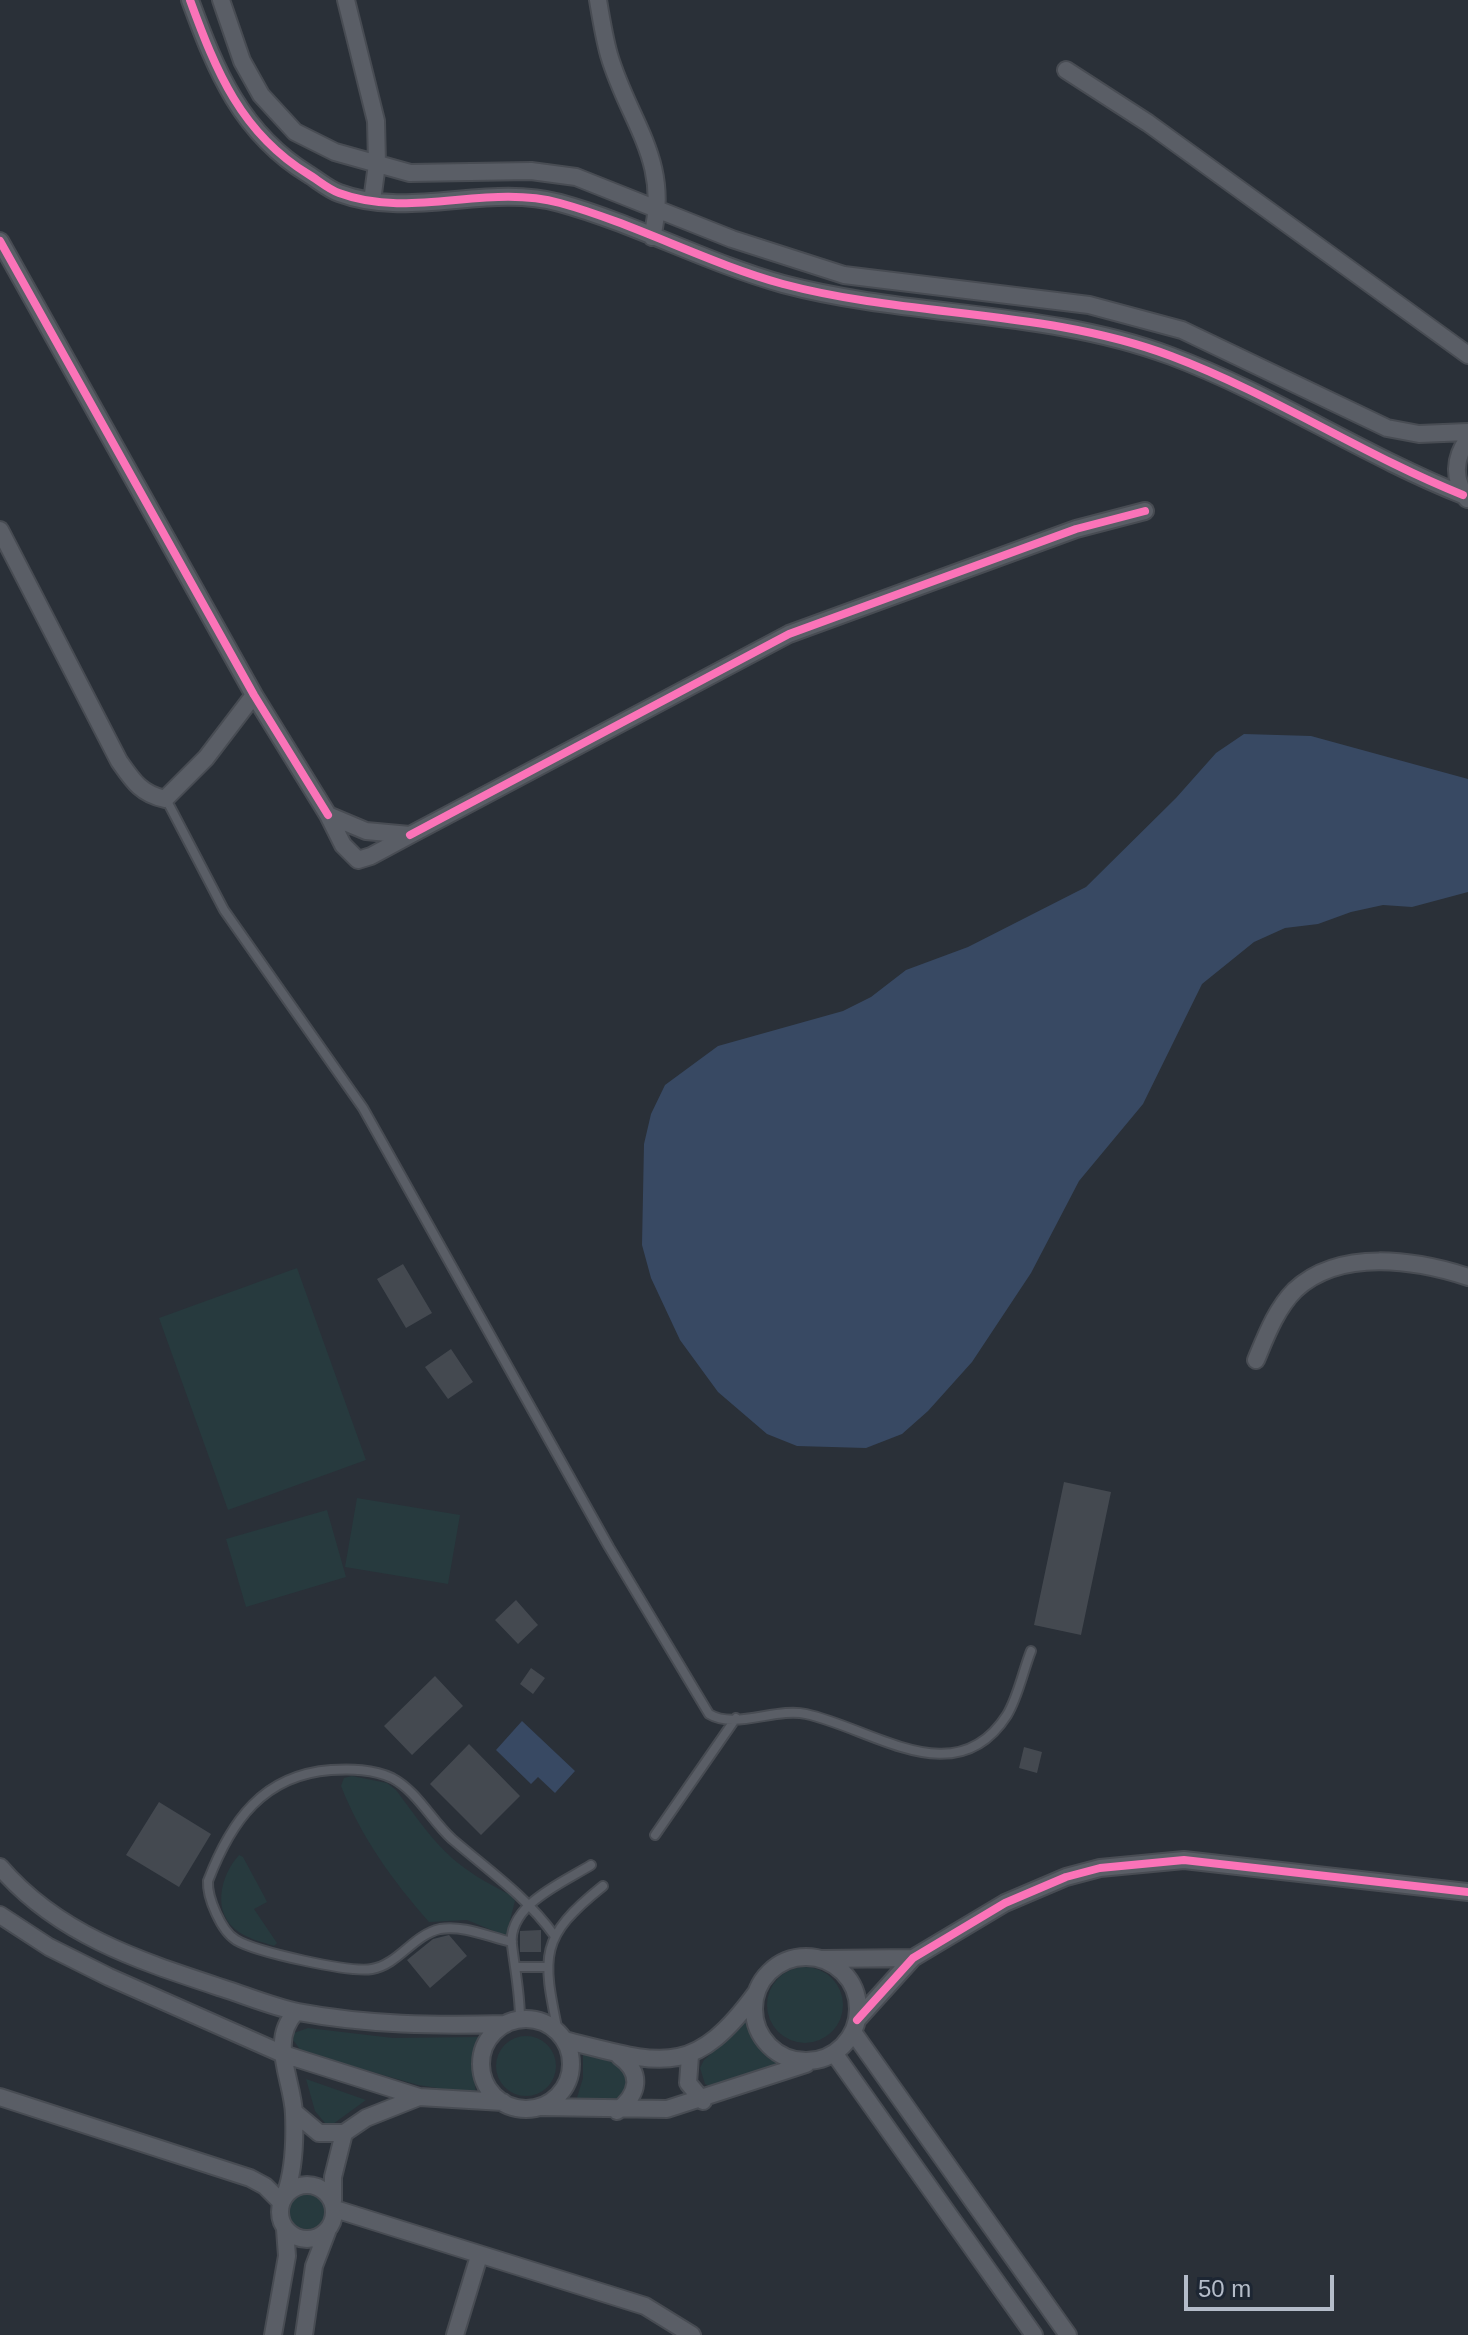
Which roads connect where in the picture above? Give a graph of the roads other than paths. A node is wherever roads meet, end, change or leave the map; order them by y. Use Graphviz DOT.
graph roads {
  1 [pos="190,0"];
  2 [pos="221,0"];
  3 [pos="346,0"];
  4 [pos="598,0"];
  5 [pos="1066,70"];
  6 [pos="377,164"];
  7 [pos="372,201"];
  8 [pos="659,208"];
  9 [pos="652,237"];
  10 [pos="0,241"];
  11 [pos="1468,355"];
  12 [pos="1468,432"];
  13 [pos="1468,439"];
  14 [pos="1466,497"];
  15 [pos="1145,511"];
  16 [pos="0,530"];
  17 [pos="254,695"];
  18 [pos="165,799"];
  19 [pos="328,815"];
  20 [pos="410,835"];
  21 [pos="1468,1277"];
  22 [pos="1256,1360"];
  23 [pos="1031,1651"];
  24 [pos="736,1718"];
  25 [pos="655,1835"];
  26 [pos="591,1865"];
  27 [pos="0,1867"];
  28 [pos="603,1886"];
  29 [pos="1468,1892"];
  30 [pos="530,1904"];
  31 [pos="0,1915"];
  32 [pos="554,1935"];
  33 [pos="512,1942"];
  34 [pos="913,1958"];
  35 [pos="822,1959"];
  36 [pos="518,1967"];
  37 [pos="547,1967"];
  38 [pos="759,1989"];
  39 [pos="296,2012"];
  40 [pos="513,2022"];
  41 [pos="855,2026"];
  42 [pos="561,2036"];
  43 [pos="614,2052"];
  44 [pos="834,2053"];
  45 [pos="283,2054"];
  46 [pos="690,2056"];
  47 [pos="813,2061"];
  48 [pos="0,2097"];
  49 [pos="419,2097"];
  50 [pos="703,2101"];
  51 [pos="503,2102"];
  52 [pos="539,2107"];
  53 [pos="617,2111"];
  54 [pos="294,2112"];
  55 [pos="344,2133"];
  56 [pos="283,2198"];
  57 [pos="334,2206"];
  58 [pos="285,2229"];
  59 [pos="327,2232"];
  60 [pos="479,2256"];
  61 [pos="273,2335"];
  62 [pos="304,2335"];
  63 [pos="455,2335"];
  64 [pos="692,2335"];
  65 [pos="1034,2335"];
  66 [pos="1068,2335"];
  1 -- 7 [label="street"];
  2 -- 6 [label="street"];
  3 -- 6 [label="street"];
  4 -- 8 [label="street"];
  5 -- 11 [label="street"];
  6 -- 7 [label="street"];
  6 -- 8 [label="street"];
  7 -- 9 [label="street"];
  8 -- 9 [label="street"];
  8 -- 12 [label="street"];
  9 -- 14 [label="street"];
  10 -- 17 [label="street"];
  13 -- 14 [label="street"];
  15 -- 20 [label="street"];
  16 -- 18 [label="street"];
  17 -- 18 [label="street"];
  17 -- 19 [label="street"];
  18 -- 24 [label="lane"];
  19 -- 20 [label="street"];
  19 -- 20 [label="street"];
  21 -- 22 [label="street"];
  23 -- 24 [label="lane"];
  24 -- 25 [label="lane"];
  26 -- 30 [label="lane"];
  27 -- 39 [label="street"];
  28 -- 32 [label="lane"];
  29 -- 34 [label="street"];
  30 -- 32 [label="lane"];
  30 -- 33 [label="lane"];
  30 -- 33 [label="lane"];
  31 -- 45 [label="street"];
  32 -- 37 [label="lane"];
  33 -- 36 [label="lane"];
  34 -- 35 [label="street"];
  34 -- 41 [label="street"];
  35 -- 38 [label="street"];
  35 -- 41 [label="street"];
  36 -- 37 [label="lane"];
  36 -- 40 [label="lane"];
  37 -- 42 [label="lane"];
  38 -- 46 [label="street"];
  38 -- 47 [label="street"];
  39 -- 40 [label="street"];
  39 -- 45 [label="street"];
  40 -- 42 [label="street"];
  40 -- 51 [label="street"];
  41 -- 44 [label="street"];
  41 -- 66 [label="street"];
  42 -- 43 [label="street"];
  42 -- 52 [label="street"];
  43 -- 46 [label="street"];
  43 -- 53 [label="street"];
  44 -- 47 [label="street"];
  44 -- 65 [label="street"];
  45 -- 49 [label="street"];
  45 -- 54 [label="street"];
  46 -- 50 [label="street"];
  47 -- 50 [label="street"];
  48 -- 56 [label="street"];
  49 -- 51 [label="street"];
  49 -- 55 [label="street"];
  50 -- 53 [label="street"];
  51 -- 52 [label="street"];
  52 -- 53 [label="street"];
  54 -- 55 [label="street"];
  54 -- 56 [label="street"];
  55 -- 57 [label="street"];
  56 -- 57 [label="street"];
  56 -- 58 [label="street"];
  57 -- 59 [label="street"];
  57 -- 60 [label="street"];
  58 -- 59 [label="street"];
  58 -- 61 [label="street"];
  59 -- 62 [label="street"];
  60 -- 63 [label="street"];
  60 -- 64 [label="street"];
}
